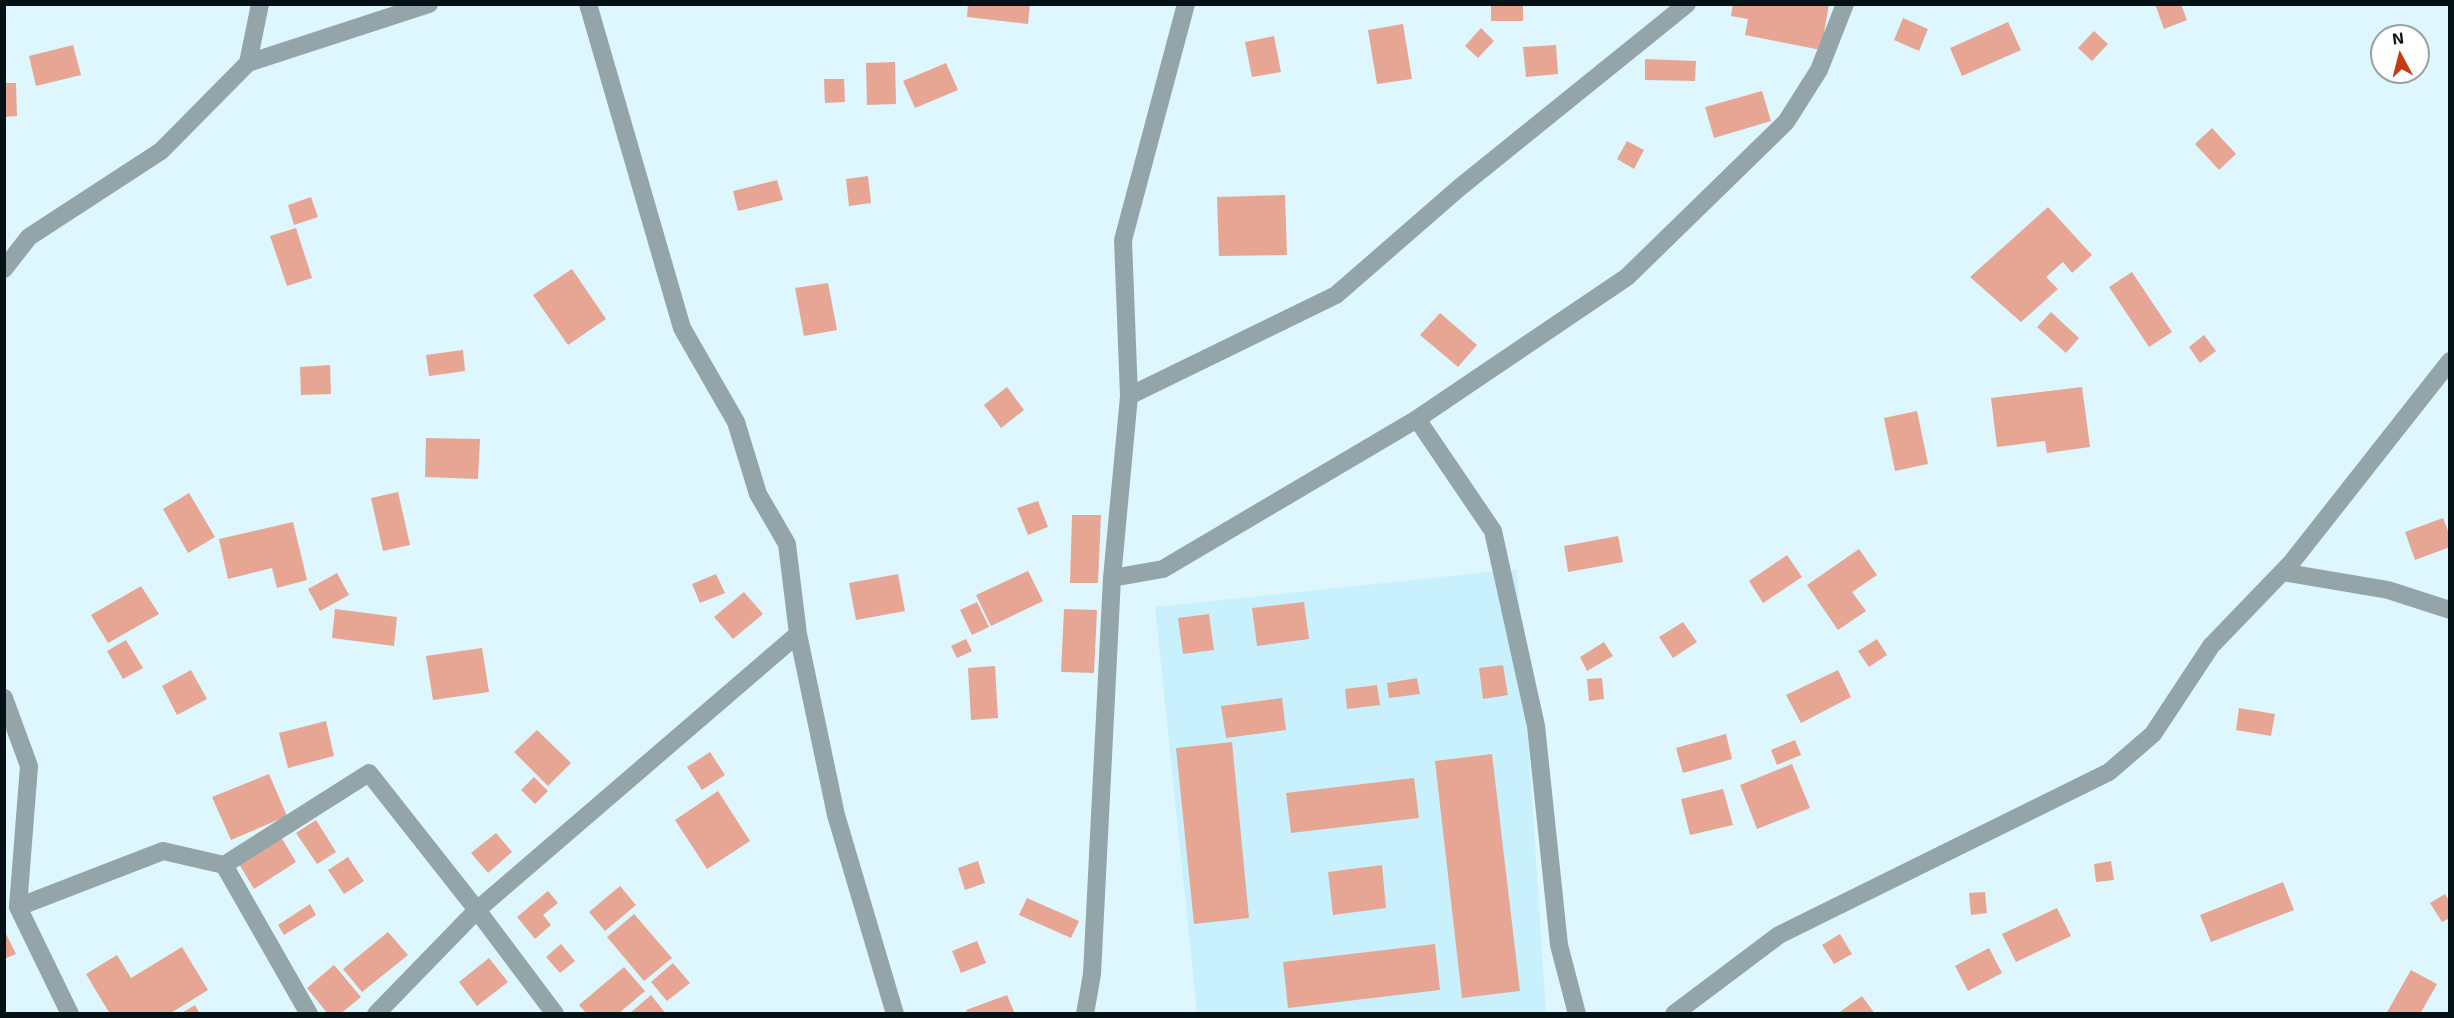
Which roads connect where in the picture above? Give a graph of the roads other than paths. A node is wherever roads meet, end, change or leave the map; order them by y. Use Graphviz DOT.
graph roads {
  1 [pos="260,4"];
  2 [pos="429,4"];
  3 [pos="588,4"];
  4 [pos="1186,4"];
  5 [pos="1687,4"];
  6 [pos="1845,4"];
  7 [pos="248,63"];
  8 [pos="4,269"];
  9 [pos="2450,362"];
  10 [pos="1128,396"];
  11 [pos="1417,419"];
  12 [pos="2282,572"];
  13 [pos="1112,578"];
  14 [pos="2450,610"];
  15 [pos="798,634"];
  16 [pos="4,698"];
  17 [pos="224,865"];
  18 [pos="18,907"];
  19 [pos="477,910"];
  20 [pos="70,1014"];
  21 [pos="309,1014"];
  22 [pos="376,1014"];
  23 [pos="555,1014"];
  24 [pos="895,1014"];
  25 [pos="1085,1014"];
  26 [pos="1577,1014"];
  27 [pos="1674,1014"];
  1 -- 7 [label="street"];
  2 -- 7 [label="street"];
  3 -- 15 [label="street"];
  4 -- 10 [label="street"];
  5 -- 10 [label="street"];
  6 -- 11 [label="street"];
  7 -- 8 [label="street"];
  9 -- 12 [label="street"];
  10 -- 13 [label="street"];
  11 -- 13 [label="street"];
  11 -- 26 [label="street"];
  12 -- 14 [label="street"];
  12 -- 27 [label="street"];
  13 -- 25 [label="street"];
  15 -- 19 [label="street"];
  15 -- 24 [label="street"];
  16 -- 18 [label="street"];
  17 -- 18 [label="street"];
  17 -- 19 [label="street"];
  17 -- 21 [label="street"];
  18 -- 20 [label="street"];
  19 -- 22 [label="street"];
  19 -- 23 [label="street"];
}
